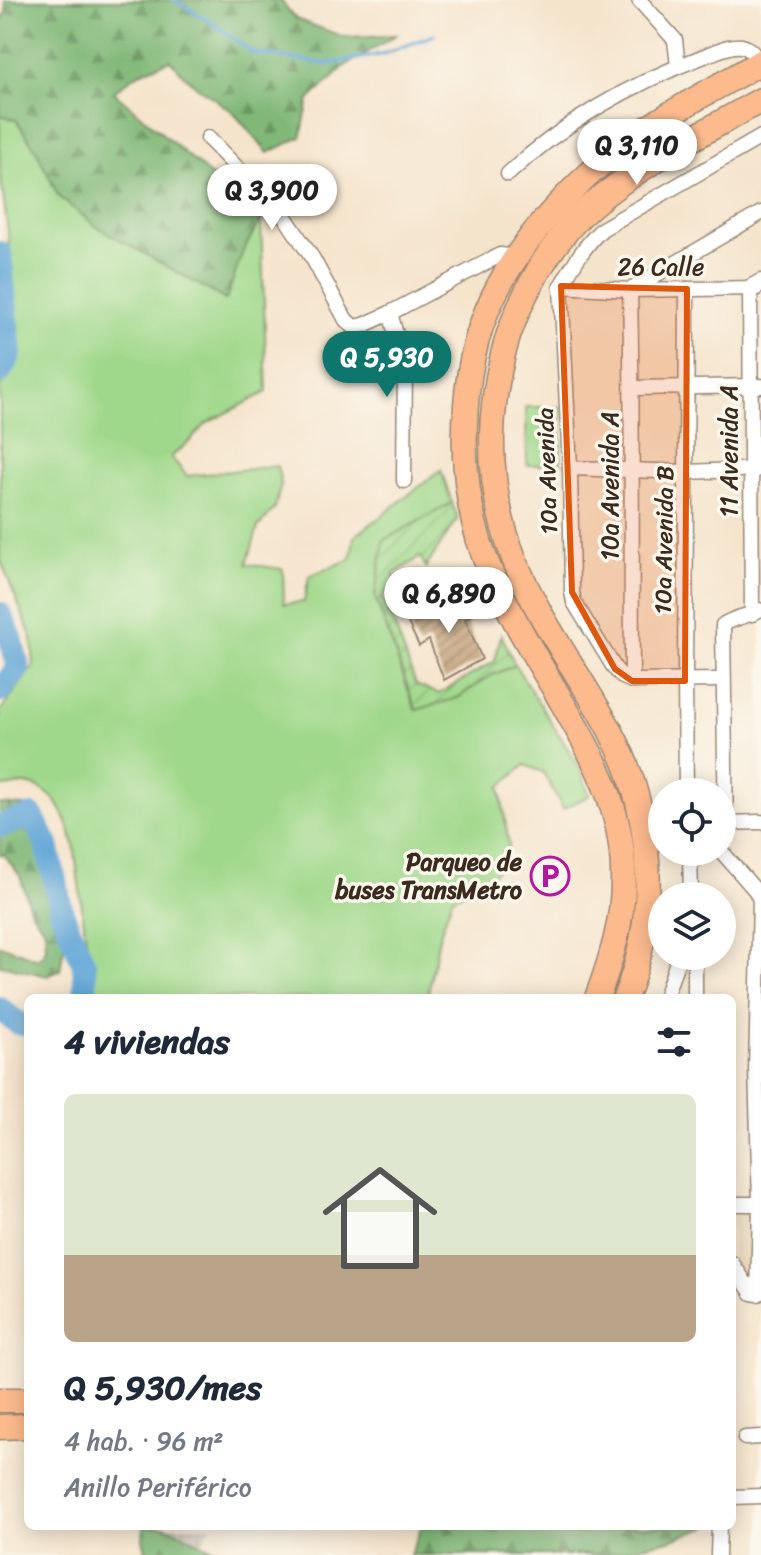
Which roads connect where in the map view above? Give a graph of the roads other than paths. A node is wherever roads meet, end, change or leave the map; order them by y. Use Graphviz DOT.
graph roads {
  1 [pos="639,0"];
  2 [pos="760,62"];
  3 [pos="678,66"];
  4 [pos="761,100"];
  5 [pos="761,137"];
  6 [pos="208,138"];
  7 [pos="508,174"];
  8 [pos="761,213"];
  9 [pos="517,257"];
  10 [pos="757,285"];
  11 [pos="561,286"];
  12 [pos="687,289"];
  13 [pos="630,290"];
  14 [pos="390,313"];
  15 [pos="756,386"];
  16 [pos="687,387"];
  17 [pos="633,388"];
  18 [pos="570,468"];
  19 [pos="756,469"];
  20 [pos="631,471"];
  21 [pos="687,472"];
  22 [pos="404,481"];
  23 [pos="757,611"];
  24 [pos="722,680"];
  25 [pos="632,681"];
  26 [pos="685,681"];
  27 [pos="686,778"];
  28 [pos="725,778"];
  29 [pos="761,822"];
  30 [pos="736,823"];
  31 [pos="734,866"];
  32 [pos="674,970"];
  33 [pos="695,970"];
  34 [pos="598,994"];
  35 [pos="627,994"];
  36 [pos="666,994"];
  37 [pos="695,994"];
  38 [pos="736,1204"];
  39 [pos="760,1204"];
  40 [pos="736,1269"];
  41 [pos="759,1290"];
  42 [pos="0,1400"];
  43 [pos="24,1400"];
  44 [pos="24,1426"];
  45 [pos="0,1427"];
  46 [pos="761,1437"];
  47 [pos="745,1438"];
  48 [pos="761,1496"];
  49 [pos="736,1497"];
  50 [pos="719,1530"];
  51 [pos="718,1555"];
  1 -- 3 [label="street"];
  2 -- 3 [label="street"];
  2 -- 9 [label="highway"];
  3 -- 7 [label="street"];
  4 -- 35 [label="highway"];
  5 -- 11 [label="street"];
  6 -- 14 [label="street"];
  8 -- 13 [label="street"];
  9 -- 14 [label="street"];
  9 -- 34 [label="highway"];
  10 -- 12 [label="street, 26 Calle"];
  10 -- 15 [label="street, 11 Avenida A"];
  11 -- 13 [label="street, 26 Calle"];
  11 -- 18 [label="street, 10a Avenida"];
  12 -- 13 [label="street, 26 Calle"];
  12 -- 16 [label="street, 10a Avenida B"];
  13 -- 17 [label="street, 10a Avenida A"];
  14 -- 22 [label="street"];
  15 -- 16 [label="street"];
  15 -- 19 [label="street, 11 Avenida A"];
  16 -- 17 [label="street"];
  16 -- 21 [label="street, 10a Avenida B"];
  17 -- 20 [label="street, 10a Avenida A"];
  18 -- 20 [label="street"];
  18 -- 25 [label="street, 10a Avenida"];
  19 -- 21 [label="street"];
  19 -- 23 [label="street, 11 Avenida A"];
  20 -- 21 [label="street"];
  20 -- 25 [label="street, 10a Avenida A"];
  21 -- 26 [label="street, 10a Avenida B"];
  23 -- 24 [label="street"];
  24 -- 26 [label="street"];
  24 -- 28 [label="street"];
  25 -- 26 [label="street"];
  26 -- 27 [label="street, 10a Avenida B"];
  29 -- 30 [label="street"];
  31 -- 39 [label="street"];
  32 -- 36 [label="street"];
  33 -- 37 [label="street"];
  38 -- 39 [label="street"];
  39 -- 41 [label="street"];
  40 -- 41 [label="street"];
  42 -- 43 [label="highway"];
  44 -- 45 [label="highway"];
  46 -- 47 [label="street"];
  48 -- 49 [label="street"];
  50 -- 51 [label="street"];
}
